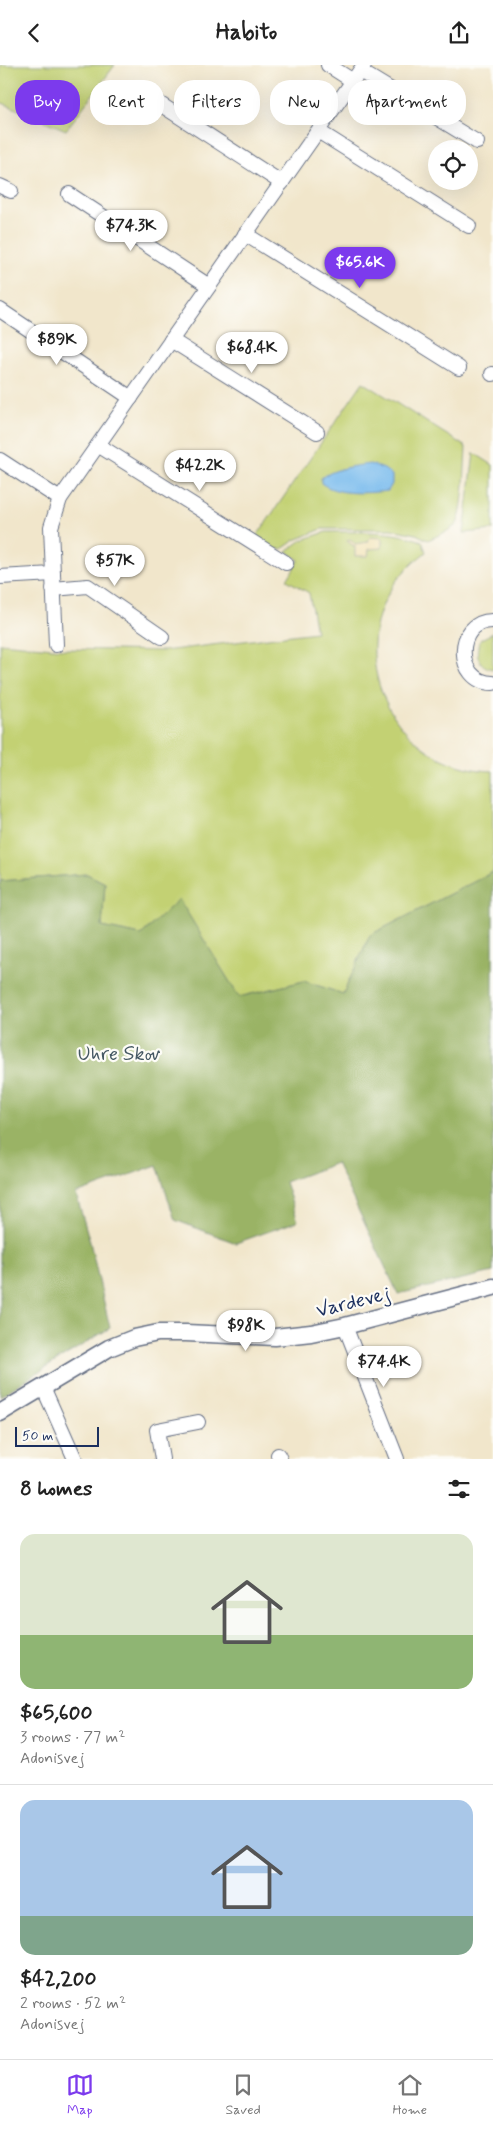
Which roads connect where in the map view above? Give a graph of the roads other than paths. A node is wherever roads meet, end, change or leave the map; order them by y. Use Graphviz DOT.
graph roads {
  1 [pos="328,65"];
  2 [pos="359,72"];
  3 [pos="164,107"];
  4 [pos="318,131"];
  5 [pos="474,140"];
  6 [pos="282,183"];
  7 [pos="70,194"];
  8 [pos="469,226"];
  9 [pos="246,234"];
  10 [pos="209,286"];
  11 [pos="0,310"];
  12 [pos="171,340"];
  13 [pos="460,368"];
  14 [pos="131,398"];
  15 [pos="317,432"];
  16 [pos="98,445"];
  17 [pos="0,461"];
  18 [pos="60,499"];
  19 [pos="286,563"];
  20 [pos="53,574"];
  21 [pos="0,577"];
  22 [pos="54,589"];
  23 [pos="493,621"];
  24 [pos="162,637"];
  25 [pos="56,645"];
  26 [pos="493,683"];
  27 [pos="493,1287"];
  28 [pos="345,1327"];
  29 [pos="43,1387"];
  30 [pos="0,1413"];
  31 [pos="198,1421"];
  32 [pos="75,1459"];
  33 [pos="162,1459"];
  34 [pos="397,1459"];
  1 -- 2 [label="street"];
  2 -- 4 [label="street"];
  2 -- 5 [label="street"];
  3 -- 6 [label="street"];
  4 -- 6 [label="street"];
  4 -- 8 [label="street"];
  6 -- 9 [label="street"];
  7 -- 10 [label="street"];
  9 -- 10 [label="street"];
  9 -- 13 [label="street"];
  10 -- 12 [label="street"];
  11 -- 14 [label="street"];
  12 -- 14 [label="street"];
  12 -- 15 [label="street"];
  14 -- 16 [label="street"];
  16 -- 18 [label="street"];
  16 -- 19 [label="street"];
  17 -- 18 [label="street"];
  18 -- 20 [label="street"];
  20 -- 21 [label="street"];
  20 -- 22 [label="street"];
  22 -- 24 [label="street"];
  22 -- 25 [label="street"];
  23 -- 26 [label="street"];
  27 -- 28 [label="street, Vardevej"];
  28 -- 29 [label="street, Vardevej"];
  28 -- 34 [label="street"];
  29 -- 30 [label="street, Vardevej"];
  29 -- 32 [label="street"];
  31 -- 33 [label="street"];
}
